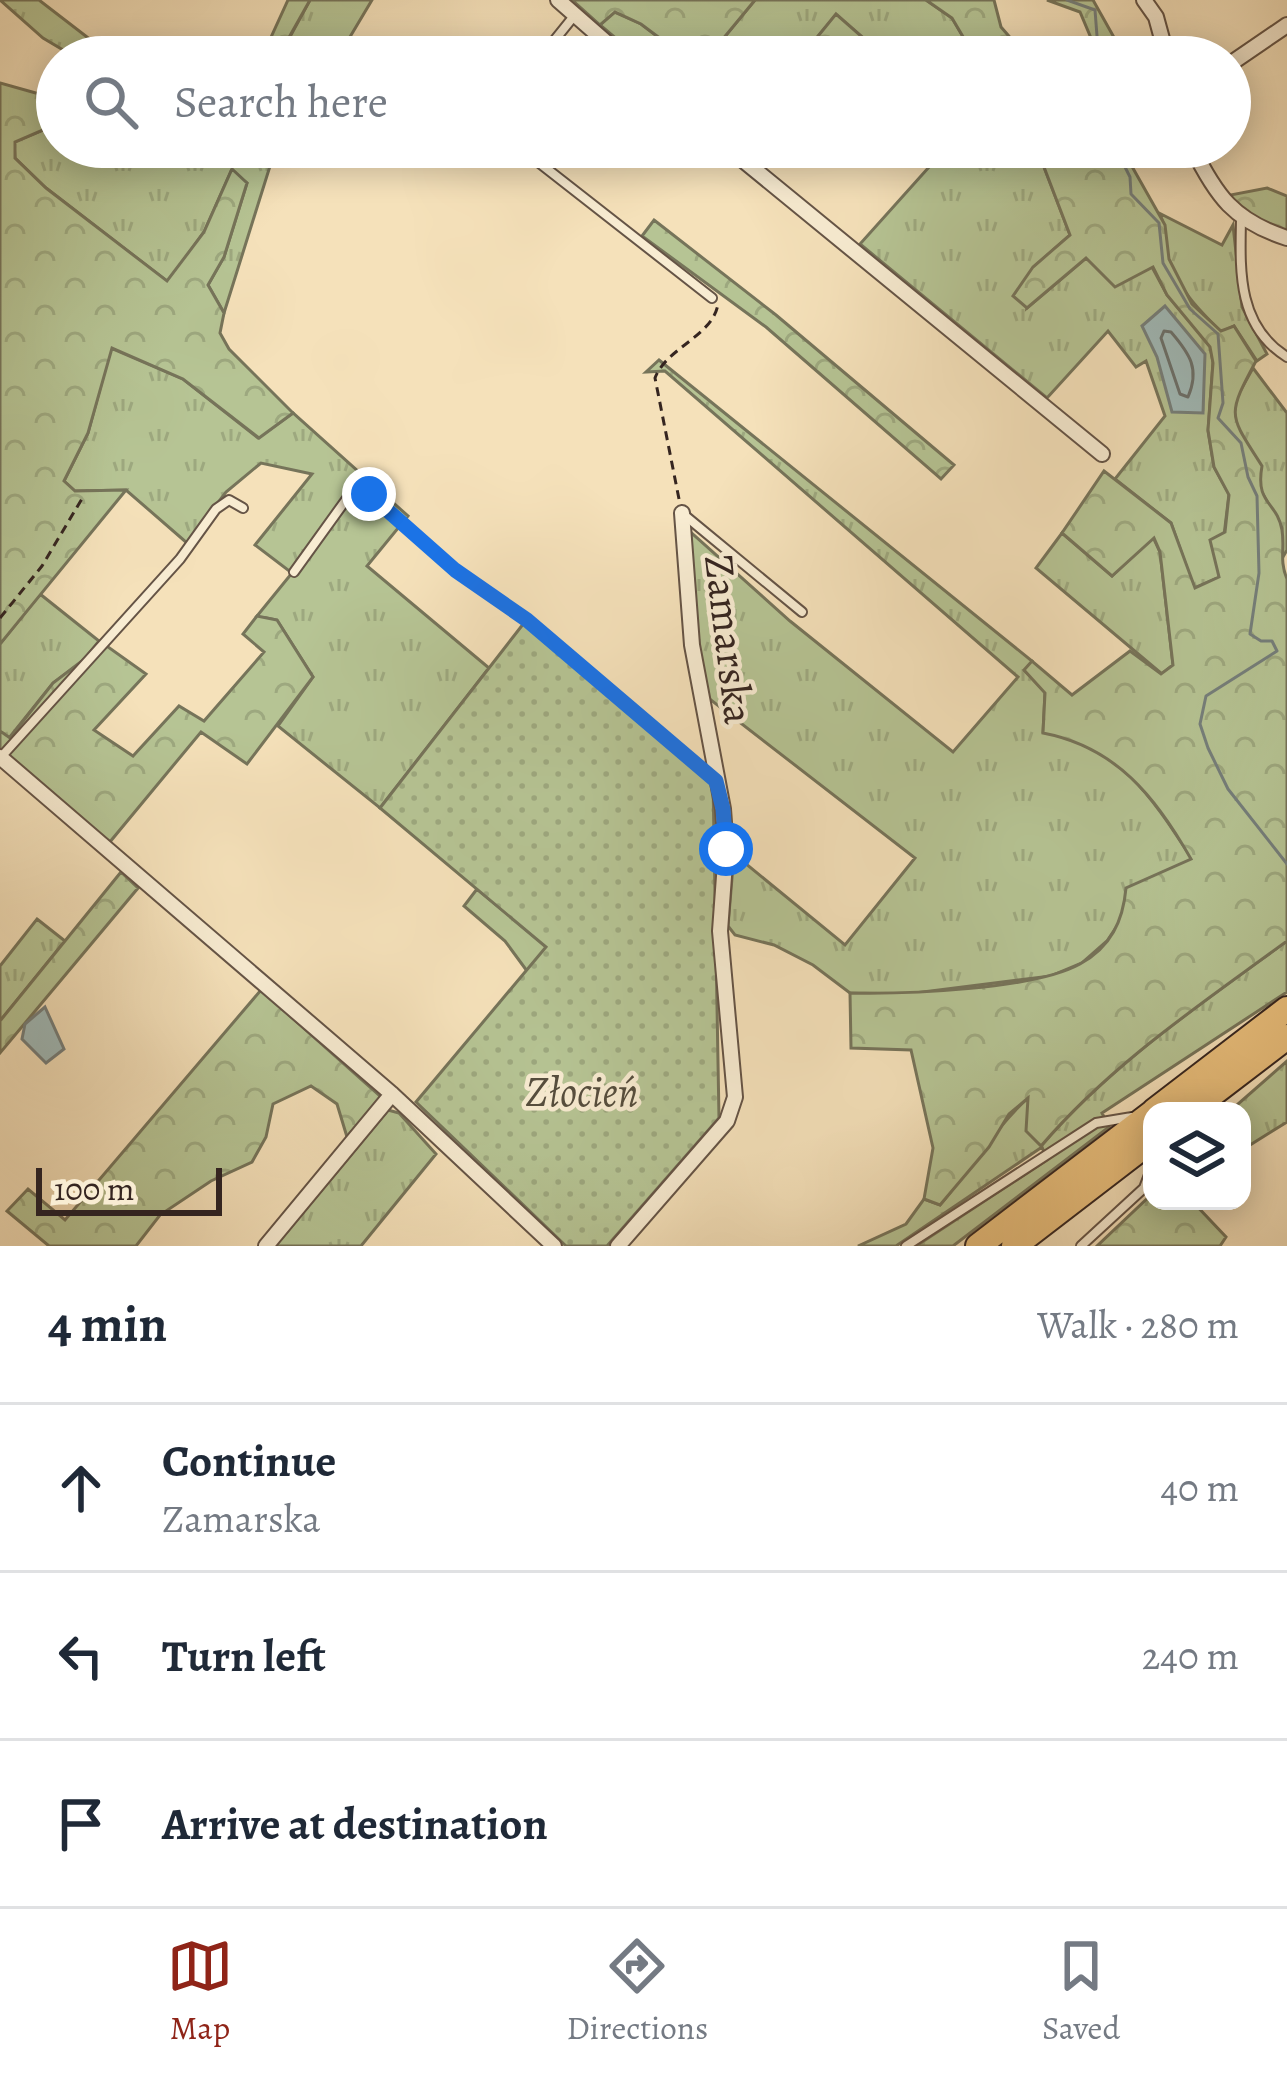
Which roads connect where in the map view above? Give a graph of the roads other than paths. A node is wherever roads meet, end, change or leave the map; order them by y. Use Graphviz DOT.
graph roads {
  1 [pos="558,0"];
  2 [pos="1144,0"];
  3 [pos="574,16"];
  4 [pos="1287,25"];
  5 [pos="558,36"];
  6 [pos="598,36"];
  7 [pos="1162,36"];
  8 [pos="1251,50"];
  9 [pos="546,168"];
  10 [pos="753,168"];
  11 [pos="1202,168"];
  12 [pos="1241,218"];
  13 [pos="1287,238"];
  14 [pos="712,298"];
  15 [pos="1287,357"];
  16 [pos="1102,454"];
  17 [pos="243,508"];
  18 [pos="682,513"];
  19 [pos="294,572"];
  20 [pos="802,613"];
  21 [pos="0,757"];
  22 [pos="716,781"];
  23 [pos="1287,1009"];
  24 [pos="1287,1037"];
  25 [pos="392,1094"];
  26 [pos="1166,1102"];
  27 [pos="1202,1102"];
  28 [pos="1143,1114"];
  29 [pos="1143,1120"];
  30 [pos="1143,1148"];
  31 [pos="1143,1189"];
  32 [pos="266,1246"];
  33 [pos="554,1246"];
  34 [pos="618,1246"];
  35 [pos="906,1246"];
  36 [pos="978,1246"];
  37 [pos="1014,1246"];
  38 [pos="1081,1246"];
  1 -- 3 [label="street"];
  2 -- 7 [label="street"];
  3 -- 5 [label="lane"];
  3 -- 6 [label="street"];
  4 -- 8 [label="street"];
  9 -- 14 [label="lane"];
  10 -- 16 [label="street"];
  11 -- 12 [label="street"];
  12 -- 13 [label="street"];
  12 -- 15 [label="lane"];
  17 -- 21 [label="lane"];
  18 -- 20 [label="lane, Zamarska"];
  18 -- 22 [label="street, Zamarska"];
  19 -- 22 [label="lane"];
  21 -- 25 [label="street"];
  22 -- 34 [label="street, Zamarska"];
  23 -- 26 [label="highway"];
  24 -- 27 [label="highway"];
  25 -- 32 [label="street"];
  25 -- 33 [label="street"];
  28 -- 35 [label="lane"];
  29 -- 36 [label="highway"];
  30 -- 37 [label="highway"];
  31 -- 38 [label="lane"];
}
